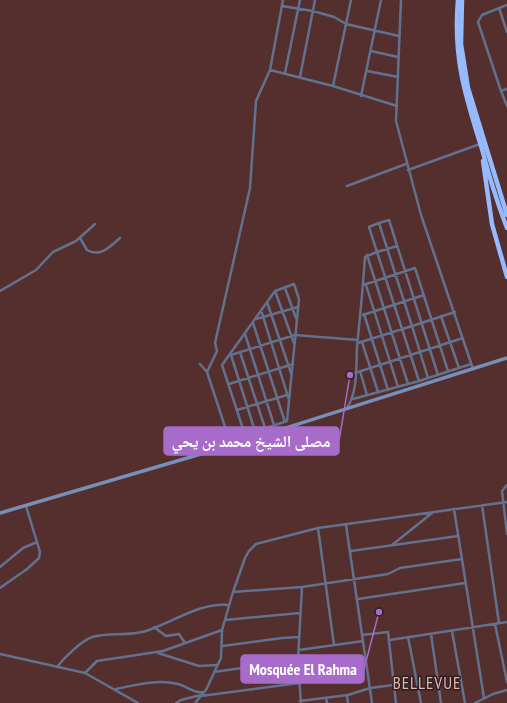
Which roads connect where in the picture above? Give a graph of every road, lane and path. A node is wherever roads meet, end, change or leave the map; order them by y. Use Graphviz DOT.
graph roads {
  1 [pos="283,0"];
  2 [pos="300,0"];
  3 [pos="315,0"];
  4 [pos="351,0"];
  5 [pos="381,0"];
  6 [pos="401,0"];
  7 [pos="458,0"];
  8 [pos="462,0"];
  9 [pos="507,5"];
  10 [pos="282,6"];
  11 [pos="499,8"];
  12 [pos="298,9"];
  13 [pos="313,11"];
  14 [pos="346,24"];
  15 [pos="375,32"];
  16 [pos="507,32"];
  17 [pos="399,36"];
  18 [pos="371,51"];
  19 [pos="398,57"];
  20 [pos="270,70"];
  21 [pos="367,71"];
  22 [pos="285,73"];
  23 [pos="300,77"];
  24 [pos="398,77"];
  25 [pos="332,86"];
  26 [pos="507,89"];
  27 [pos="501,91"];
  28 [pos="361,96"];
  29 [pos="397,106"];
  30 [pos="507,106"];
  31 [pos="480,144"];
  32 [pos="483,153"];
  33 [pos="406,164"];
  34 [pos="408,170"];
  35 [pos="347,186"];
  36 [pos="507,215"];
  37 [pos="379,223"];
  38 [pos="95,224"];
  39 [pos="507,228"];
  40 [pos="80,238"];
  41 [pos="120,238"];
  42 [pos="397,246"];
  43 [pos="388,249"];
  44 [pos="377,252"];
  45 [pos="367,255"];
  46 [pos="405,272"];
  47 [pos="396,276"];
  48 [pos="507,276"];
  49 [pos="386,278"];
  50 [pos="376,281"];
  51 [pos="364,285"];
  52 [pos="285,288"];
  53 [pos="0,291"];
  54 [pos="275,291"];
  55 [pos="424,295"];
  56 [pos="413,298"];
  57 [pos="267,302"];
  58 [pos="403,302"];
  59 [pos="394,304"];
  60 [pos="298,307"];
  61 [pos="292,308"];
  62 [pos="384,308"];
  63 [pos="282,311"];
  64 [pos="374,311"];
  65 [pos="261,312"];
  66 [pos="455,312"];
  67 [pos="271,314"];
  68 [pos="362,315"];
  69 [pos="441,316"];
  70 [pos="263,317"];
  71 [pos="256,319"];
  72 [pos="431,320"];
  73 [pos="297,321"];
  74 [pos="253,323"];
  75 [pos="421,323"];
  76 [pos="412,326"];
  77 [pos="402,329"];
  78 [pos="392,333"];
  79 [pos="245,334"];
  80 [pos="295,335"];
  81 [pos="291,336"];
  82 [pos="382,336"];
  83 [pos="463,338"];
  84 [pos="371,339"];
  85 [pos="280,340"];
  86 [pos="271,342"];
  87 [pos="358,342"];
  88 [pos="362,342"];
  89 [pos="450,342"];
  90 [pos="260,346"];
  91 [pos="294,346"];
  92 [pos="440,346"];
  93 [pos="431,348"];
  94 [pos="250,349"];
  95 [pos="240,352"];
  96 [pos="420,352"];
  97 [pos="231,355"];
  98 [pos="410,355"];
  99 [pos="400,358"];
  100 [pos="507,358"];
  101 [pos="390,361"];
  102 [pos="200,364"];
  103 [pos="293,364"];
  104 [pos="472,364"];
  105 [pos="380,365"];
  106 [pos="288,366"];
  107 [pos="279,368"];
  108 [pos="370,368"];
  109 [pos="459,368"];
  110 [pos="473,369"];
  111 [pos="360,371"];
  112 [pos="207,372"];
  113 [pos="269,372"];
  114 [pos="448,372"];
  115 [pos="355,373"];
  116 [pos="258,375"];
  117 [pos="292,375"];
  118 [pos="438,375"];
  119 [pos="248,378"];
  120 [pos="428,378"];
  121 [pos="239,381"];
  122 [pos="419,381"];
  123 [pos="229,384"];
  124 [pos="408,384"];
  125 [pos="398,387"];
  126 [pos="388,390"];
  127 [pos="378,392"];
  128 [pos="289,394"];
  129 [pos="367,395"];
  130 [pos="277,398"];
  131 [pos="353,399"];
  132 [pos="266,401"];
  133 [pos="257,404"];
  134 [pos="247,407"];
  135 [pos="347,408"];
  136 [pos="237,410"];
  137 [pos="285,422"];
  138 [pos="274,425"];
  139 [pos="265,428"];
  140 [pos="255,431"];
  141 [pos="231,445"];
  142 [pos="507,485"];
  143 [pos="502,502"];
  144 [pos="507,502"];
  145 [pos="482,505"];
  146 [pos="26,506"];
  147 [pos="454,509"];
  148 [pos="432,512"];
  149 [pos="0,513"];
  150 [pos="346,524"];
  151 [pos="318,528"];
  152 [pos="507,534"];
  153 [pos="458,536"];
  154 [pos="37,542"];
  155 [pos="391,545"];
  156 [pos="350,551"];
  157 [pos="462,559"];
  158 [pos="0,567"];
  159 [pos="355,579"];
  160 [pos="325,583"];
  161 [pos="465,583"];
  162 [pos="1,587"];
  163 [pos="302,587"];
  164 [pos="233,592"];
  165 [pos="358,598"];
  166 [pos="229,605"];
  167 [pos="300,613"];
  168 [pos="226,620"];
  169 [pos="507,622"];
  170 [pos="499,623"];
  171 [pos="495,624"];
  172 [pos="154,627"];
  173 [pos="472,628"];
  174 [pos="222,630"];
  175 [pos="452,631"];
  176 [pos="431,634"];
  177 [pos="362,635"];
  178 [pos="299,637"];
  179 [pos="408,638"];
  180 [pos="390,640"];
  181 [pos="363,641"];
  182 [pos="185,643"];
  183 [pos="334,645"];
  184 [pos="223,646"];
  185 [pos="299,650"];
  186 [pos="157,652"];
  187 [pos="0,654"];
  188 [pos="298,660"];
  189 [pos="218,665"];
  190 [pos="57,667"];
  191 [pos="213,672"];
  192 [pos="85,673"];
  193 [pos="507,682"];
  194 [pos="299,683"];
  195 [pos="393,685"];
  196 [pos="370,688"];
  197 [pos="114,690"];
  198 [pos="507,690"];
  199 [pos="202,694"];
  200 [pos="347,695"];
  201 [pos="326,698"];
  202 [pos="484,698"];
  203 [pos="300,702"];
  204 [pos="138,703"];
  205 [pos="176,703"];
  206 [pos="195,703"];
  207 [pos="327,703"];
  208 [pos="348,703"];
  209 [pos="372,703"];
  210 [pos="396,703"];
  211 [pos="421,703"];
  212 [pos="441,703"];
  213 [pos="465,703"];
  214 [pos="475,703"];
  1 -- 10 [label="street"];
  2 -- 12 [label="street"];
  3 -- 13 [label="street"];
  4 -- 14 [label="street"];
  5 -- 15 [label="street"];
  6 -- 17 [label="street"];
  7 -- 31 [label="highway"];
  8 -- 36 [label="highway"];
  9 -- 11 [label="street"];
  10 -- 12 [label="street"];
  10 -- 20 [label="street"];
  11 -- 16 [label="street"];
  11 -- 27 [label="street"];
  12 -- 13 [label="street"];
  12 -- 22 [label="street"];
  13 -- 14 [label="street"];
  13 -- 23 [label="street"];
  14 -- 15 [label="street"];
  14 -- 25 [label="street"];
  15 -- 17 [label="street"];
  15 -- 18 [label="street"];
  17 -- 19 [label="street"];
  18 -- 19 [label="street"];
  18 -- 21 [label="street"];
  19 -- 24 [label="street"];
  20 -- 22 [label="street"];
  20 -- 112 [label="street"];
  21 -- 24 [label="street"];
  21 -- 28 [label="street"];
  22 -- 23 [label="street"];
  23 -- 25 [label="street"];
  24 -- 29 [label="street"];
  25 -- 28 [label="street"];
  26 -- 27 [label="street"];
  27 -- 30 [label="street"];
  28 -- 29 [label="street"];
  29 -- 33 [label="street"];
  31 -- 32 [label="highway"];
  31 -- 34 [label="street"];
  32 -- 39 [label="highway"];
  32 -- 48 [label="highway"];
  33 -- 34 [label="street"];
  33 -- 35 [label="street"];
  34 -- 66 [label="street"];
  37 -- 42 [label="street"];
  37 -- 43 [label="street"];
  37 -- 44 [label="street"];
  38 -- 40 [label="street"];
  40 -- 41 [label="street"];
  40 -- 53 [label="street"];
  42 -- 43 [label="street"];
  42 -- 46 [label="street"];
  43 -- 44 [label="street"];
  43 -- 47 [label="street"];
  44 -- 45 [label="street"];
  44 -- 49 [label="street"];
  45 -- 50 [label="street"];
  45 -- 51 [label="street"];
  46 -- 47 [label="street"];
  46 -- 55 [label="street"];
  46 -- 56 [label="street"];
  47 -- 49 [label="street"];
  47 -- 58 [label="street"];
  49 -- 50 [label="street"];
  49 -- 59 [label="street"];
  50 -- 51 [label="street"];
  50 -- 62 [label="street"];
  51 -- 64 [label="street"];
  51 -- 68 [label="street"];
  52 -- 54 [label="street"];
  52 -- 60 [label="street"];
  52 -- 61 [label="street"];
  54 -- 57 [label="street"];
  54 -- 63 [label="street"];
  55 -- 56 [label="street"];
  55 -- 72 [label="street"];
  56 -- 58 [label="street"];
  56 -- 75 [label="street"];
  57 -- 65 [label="street"];
  57 -- 67 [label="street"];
  58 -- 59 [label="street"];
  58 -- 76 [label="street"];
  59 -- 62 [label="street"];
  59 -- 77 [label="street"];
  60 -- 61 [label="street"];
  60 -- 73 [label="street"];
  61 -- 63 [label="street"];
  61 -- 73 [label="street"];
  62 -- 64 [label="street"];
  62 -- 78 [label="street"];
  63 -- 67 [label="street"];
  63 -- 81 [label="street"];
  64 -- 68 [label="street"];
  64 -- 82 [label="street"];
  65 -- 70 [label="street"];
  65 -- 71 [label="street"];
  66 -- 69 [label="street"];
  66 -- 83 [label="street"];
  67 -- 70 [label="street"];
  67 -- 85 [label="street"];
  68 -- 84 [label="street"];
  68 -- 87 [label="street"];
  69 -- 72 [label="street"];
  69 -- 89 [label="street"];
  70 -- 71 [label="street"];
  70 -- 86 [label="street"];
  71 -- 74 [label="street"];
  72 -- 75 [label="street"];
  72 -- 92 [label="street"];
  73 -- 80 [label="street"];
  74 -- 79 [label="street"];
  74 -- 90 [label="street"];
  75 -- 76 [label="street"];
  75 -- 93 [label="street"];
  76 -- 77 [label="street"];
  76 -- 96 [label="street"];
  77 -- 78 [label="street"];
  77 -- 98 [label="street"];
  78 -- 82 [label="street"];
  78 -- 99 [label="street"];
  79 -- 94 [label="street"];
  79 -- 97 [label="street"];
  80 -- 81 [label="street"];
  80 -- 87 [label="street"];
  80 -- 91 [label="street"];
  81 -- 85 [label="street"];
  81 -- 91 [label="street"];
  82 -- 84 [label="street"];
  82 -- 101 [label="street"];
  83 -- 89 [label="street"];
  83 -- 104 [label="street"];
  84 -- 88 [label="street"];
  84 -- 105 [label="street"];
  85 -- 86 [label="street"];
  85 -- 106 [label="street"];
  86 -- 90 [label="street"];
  86 -- 107 [label="street"];
  87 -- 88 [label="street"];
  87 -- 115 [label="street"];
  88 -- 108 [label="street"];
  89 -- 92 [label="street"];
  89 -- 109 [label="street"];
  90 -- 94 [label="street"];
  90 -- 113 [label="street"];
  91 -- 103 [label="street"];
  92 -- 93 [label="street"];
  92 -- 114 [label="street"];
  93 -- 96 [label="street"];
  93 -- 118 [label="street"];
  94 -- 95 [label="street"];
  94 -- 116 [label="street"];
  95 -- 97 [label="street"];
  95 -- 119 [label="street"];
  96 -- 98 [label="street"];
  96 -- 120 [label="street"];
  97 -- 121 [label="street"];
  97 -- 123 [label="street"];
  98 -- 99 [label="street"];
  98 -- 122 [label="street"];
  99 -- 101 [label="street"];
  99 -- 124 [label="street"];
  100 -- 110 [label="street"];
  101 -- 105 [label="street"];
  101 -- 125 [label="street"];
  102 -- 112 [label="street"];
  103 -- 106 [label="street"];
  103 -- 117 [label="street"];
  104 -- 109 [label="street"];
  104 -- 110 [label="street"];
  105 -- 108 [label="street"];
  105 -- 126 [label="street"];
  106 -- 107 [label="street"];
  106 -- 117 [label="street"];
  107 -- 113 [label="street"];
  107 -- 128 [label="street"];
  108 -- 111 [label="street"];
  108 -- 127 [label="street"];
  109 -- 114 [label="street"];
  110 -- 135 [label="street"];
  111 -- 115 [label="street"];
  111 -- 129 [label="street"];
  112 -- 141 [label="street"];
  113 -- 116 [label="street"];
  113 -- 130 [label="street"];
  114 -- 118 [label="street"];
  115 -- 131 [label="street"];
  116 -- 119 [label="street"];
  116 -- 132 [label="street"];
  117 -- 128 [label="street"];
  118 -- 120 [label="street"];
  119 -- 121 [label="street"];
  119 -- 133 [label="street"];
  120 -- 122 [label="street"];
  121 -- 123 [label="street"];
  121 -- 134 [label="street"];
  122 -- 124 [label="street"];
  123 -- 136 [label="street"];
  124 -- 125 [label="street"];
  125 -- 126 [label="street"];
  126 -- 127 [label="street"];
  127 -- 129 [label="street"];
  128 -- 130 [label="street"];
  128 -- 137 [label="street"];
  129 -- 131 [label="street"];
  130 -- 132 [label="street"];
  130 -- 137 [label="street"];
  131 -- 135 [label="street"];
  132 -- 133 [label="street"];
  132 -- 138 [label="street"];
  133 -- 134 [label="street"];
  133 -- 139 [label="street"];
  134 -- 136 [label="street"];
  134 -- 140 [label="street"];
  135 -- 141 [label="street"];
  136 -- 140 [label="street"];
  137 -- 138 [label="street"];
  138 -- 139 [label="street"];
  139 -- 140 [label="street"];
  141 -- 146 [label="street"];
  142 -- 143 [label="street"];
  143 -- 144 [label="street"];
  143 -- 145 [label="street"];
  143 -- 152 [label="street"];
  145 -- 147 [label="street"];
  145 -- 170 [label="street"];
  146 -- 149 [label="street"];
  146 -- 154 [label="street"];
  147 -- 148 [label="street"];
  147 -- 153 [label="street"];
  148 -- 150 [label="street"];
  148 -- 155 [label="street"];
  150 -- 151 [label="street"];
  150 -- 156 [label="street"];
  151 -- 160 [label="street"];
  151 -- 164 [label="street"];
  153 -- 155 [label="street"];
  153 -- 157 [label="street"];
  154 -- 158 [label="street"];
  154 -- 162 [label="street"];
  155 -- 156 [label="street"];
  156 -- 159 [label="street"];
  157 -- 159 [label="street"];
  157 -- 161 [label="street"];
  159 -- 160 [label="street"];
  159 -- 165 [label="street"];
  160 -- 163 [label="street"];
  160 -- 183 [label="street"];
  161 -- 165 [label="street"];
  161 -- 173 [label="street"];
  163 -- 164 [label="street"];
  163 -- 167 [label="street"];
  164 -- 166 [label="street"];
  165 -- 177 [label="street"];
  166 -- 168 [label="street"];
  166 -- 172 [label="street"];
  167 -- 168 [label="street"];
  167 -- 178 [label="street"];
  168 -- 174 [label="street"];
  169 -- 170 [label="street"];
  170 -- 171 [label="street"];
  171 -- 173 [label="street"];
  171 -- 193 [label="street"];
  172 -- 182 [label="street"];
  172 -- 190 [label="street"];
  173 -- 175 [label="street"];
  173 -- 202 [label="street"];
  174 -- 182 [label="street"];
  174 -- 184 [label="street"];
  175 -- 176 [label="street"];
  175 -- 213 [label="street"];
  176 -- 179 [label="street"];
  176 -- 212 [label="street"];
  177 -- 180 [label="street"];
  177 -- 181 [label="street"];
  178 -- 184 [label="street"];
  178 -- 185 [label="street"];
  179 -- 180 [label="street"];
  179 -- 211 [label="street"];
  180 -- 195 [label="street"];
  181 -- 183 [label="street"];
  181 -- 196 [label="street"];
  182 -- 186 [label="street"];
  183 -- 185 [label="street"];
  184 -- 189 [label="street"];
  185 -- 188 [label="street"];
  186 -- 189 [label="street"];
  186 -- 192 [label="street"];
  187 -- 190 [label="street"];
  188 -- 191 [label="street"];
  188 -- 194 [label="street"];
  189 -- 191 [label="street"];
  190 -- 192 [label="street"];
  191 -- 199 [label="street"];
  192 -- 197 [label="street"];
  194 -- 199 [label="street"];
  194 -- 203 [label="street"];
  195 -- 196 [label="street"];
  195 -- 210 [label="street"];
  196 -- 200 [label="street"];
  196 -- 209 [label="street"];
  197 -- 199 [label="street"];
  197 -- 204 [label="street"];
  198 -- 202 [label="street"];
  199 -- 205 [label="street"];
  199 -- 206 [label="street"];
  200 -- 201 [label="street"];
  200 -- 208 [label="street"];
  201 -- 203 [label="street"];
  201 -- 207 [label="street"];
  202 -- 214 [label="street"];
}
